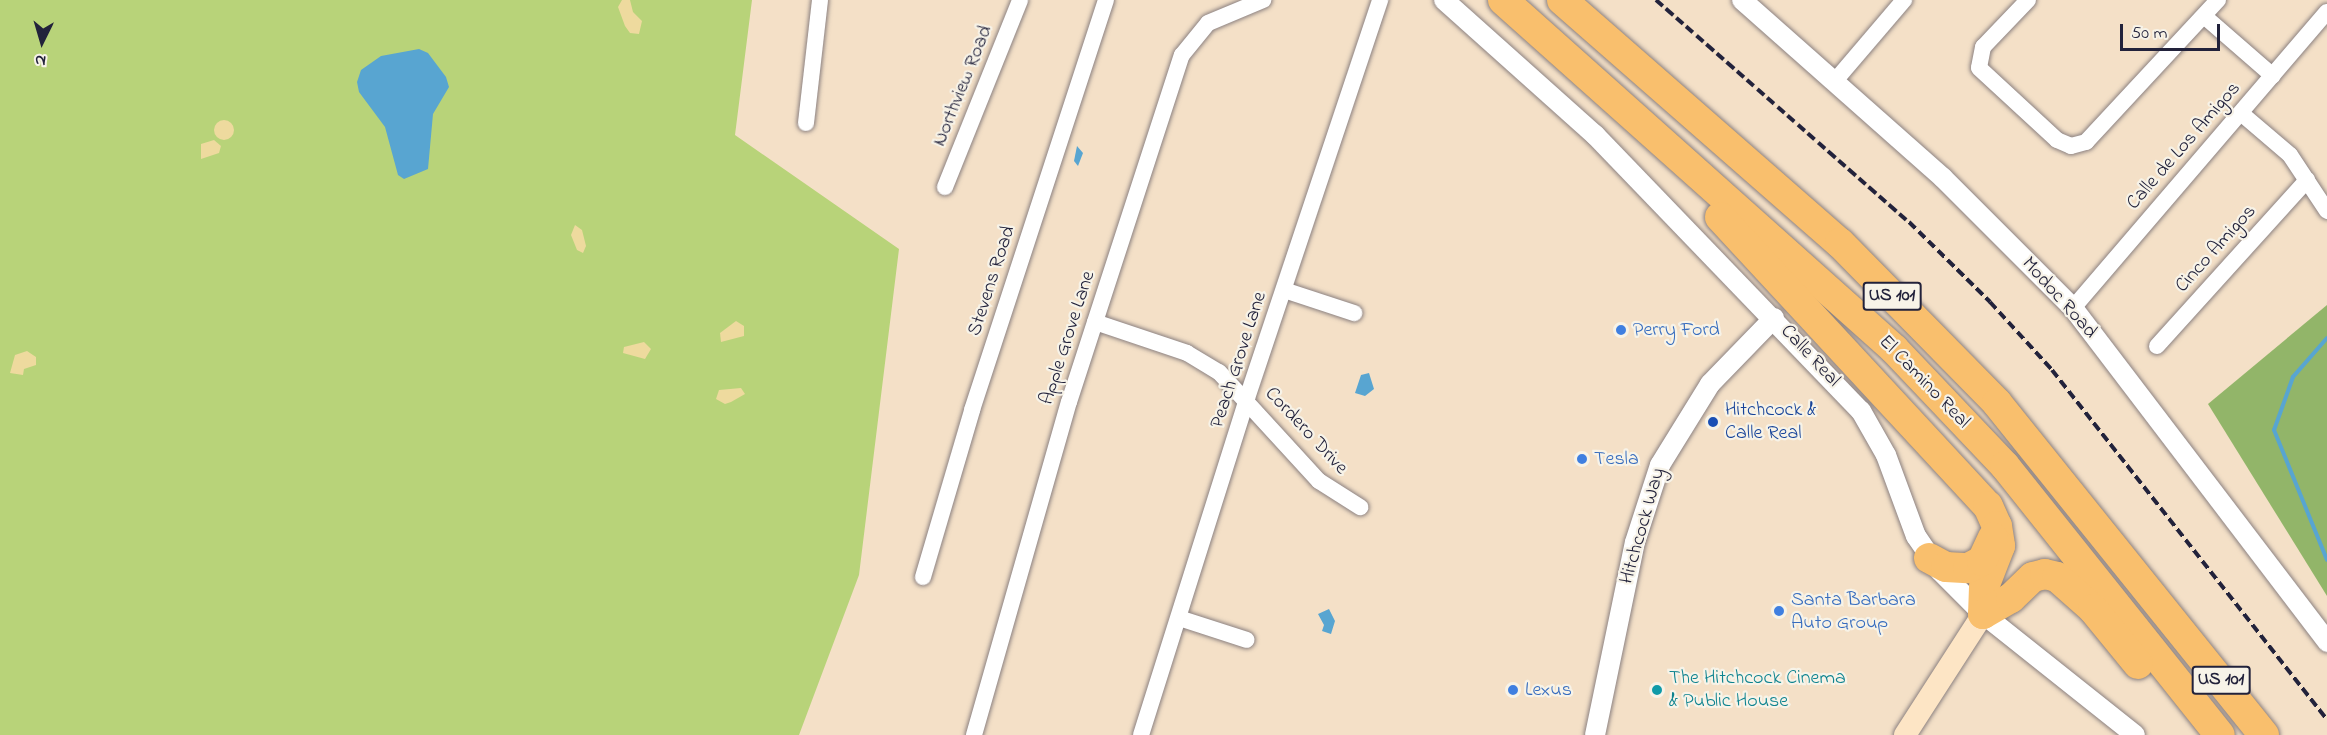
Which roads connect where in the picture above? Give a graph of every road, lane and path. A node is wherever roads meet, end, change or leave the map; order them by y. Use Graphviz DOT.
graph roads {
  1 [pos="820,0"];
  2 [pos="1020,0"];
  3 [pos="1106,0"];
  4 [pos="1263,0"];
  5 [pos="1380,0"];
  6 [pos="1444,0"];
  7 [pos="1503,0"];
  8 [pos="1562,0"];
  9 [pos="1742,0"];
  10 [pos="1905,0"];
  11 [pos="2028,0"];
  12 [pos="2218,0"];
  13 [pos="2327,12"];
  14 [pos="2204,16"];
  15 [pos="2272,76"];
  16 [pos="1834,82"];
  17 [pos="2242,114"];
  18 [pos="806,123"];
  19 [pos="1672,152"];
  20 [pos="2307,180"];
  21 [pos="945,187"];
  22 [pos="2327,210"];
  23 [pos="1284,290"];
  24 [pos="2073,308"];
  25 [pos="1354,313"];
  26 [pos="1774,318"];
  27 [pos="1095,322"];
  28 [pos="2157,346"];
  29 [pos="1247,398"];
  30 [pos="1360,507"];
  31 [pos="1997,526"];
  32 [pos="1929,558"];
  33 [pos="923,577"];
  34 [pos="1983,614"];
  35 [pos="1179,618"];
  36 [pos="1247,640"];
  37 [pos="2327,642"];
  38 [pos="2264,733"];
  39 [pos="974,735"];
  40 [pos="1141,735"];
  41 [pos="1595,735"];
  42 [pos="1905,735"];
  43 [pos="2135,735"];
  44 [pos="2197,735"];
  45 [pos="2220,735"];
  1 -- 18 [label="street"];
  2 -- 21 [label="street, Northview Road"];
  3 -- 33 [label="street, Stevens Road"];
  4 -- 27 [label="street, Apple Grove Lane"];
  5 -- 23 [label="street, Peach Grove Lane"];
  6 -- 26 [label="street, Calle Real"];
  7 -- 19 [label="highway, El Camino Real / US 101"];
  8 -- 38 [label="highway, El Camino Real / US 101"];
  9 -- 16 [label="street, Modoc Road"];
  10 -- 16 [label="street"];
  11 -- 14 [label="street"];
  12 -- 14 [label="street"];
  13 -- 15 [label="street, Calle de Los Amigos"];
  14 -- 15 [label="street"];
  15 -- 17 [label="street, Calle de Los Amigos"];
  16 -- 24 [label="street, Modoc Road"];
  17 -- 20 [label="street"];
  17 -- 24 [label="street, Calle de Los Amigos"];
  19 -- 31 [label="highway"];
  19 -- 45 [label="highway, El Camino Real / US 101"];
  20 -- 22 [label="street"];
  20 -- 28 [label="street, Cinco Amigos"];
  23 -- 25 [label="street"];
  23 -- 29 [label="street, Peach Grove Lane"];
  24 -- 37 [label="street, Modoc Road"];
  26 -- 32 [label="street, Calle Real"];
  26 -- 41 [label="street, Hitchcock Way"];
  27 -- 29 [label="street, Cordero Drive"];
  27 -- 39 [label="street, Apple Grove Lane"];
  29 -- 30 [label="street, Cordero Drive"];
  29 -- 35 [label="street, Peach Grove Lane"];
  31 -- 32 [label="highway"];
  31 -- 34 [label="highway"];
  32 -- 34 [label="street, Calle Real"];
  34 -- 42 [label="main road"];
  34 -- 43 [label="street, Calle Real"];
  34 -- 44 [label="highway"];
  35 -- 36 [label="street"];
  35 -- 40 [label="street, Peach Grove Lane"];
}
